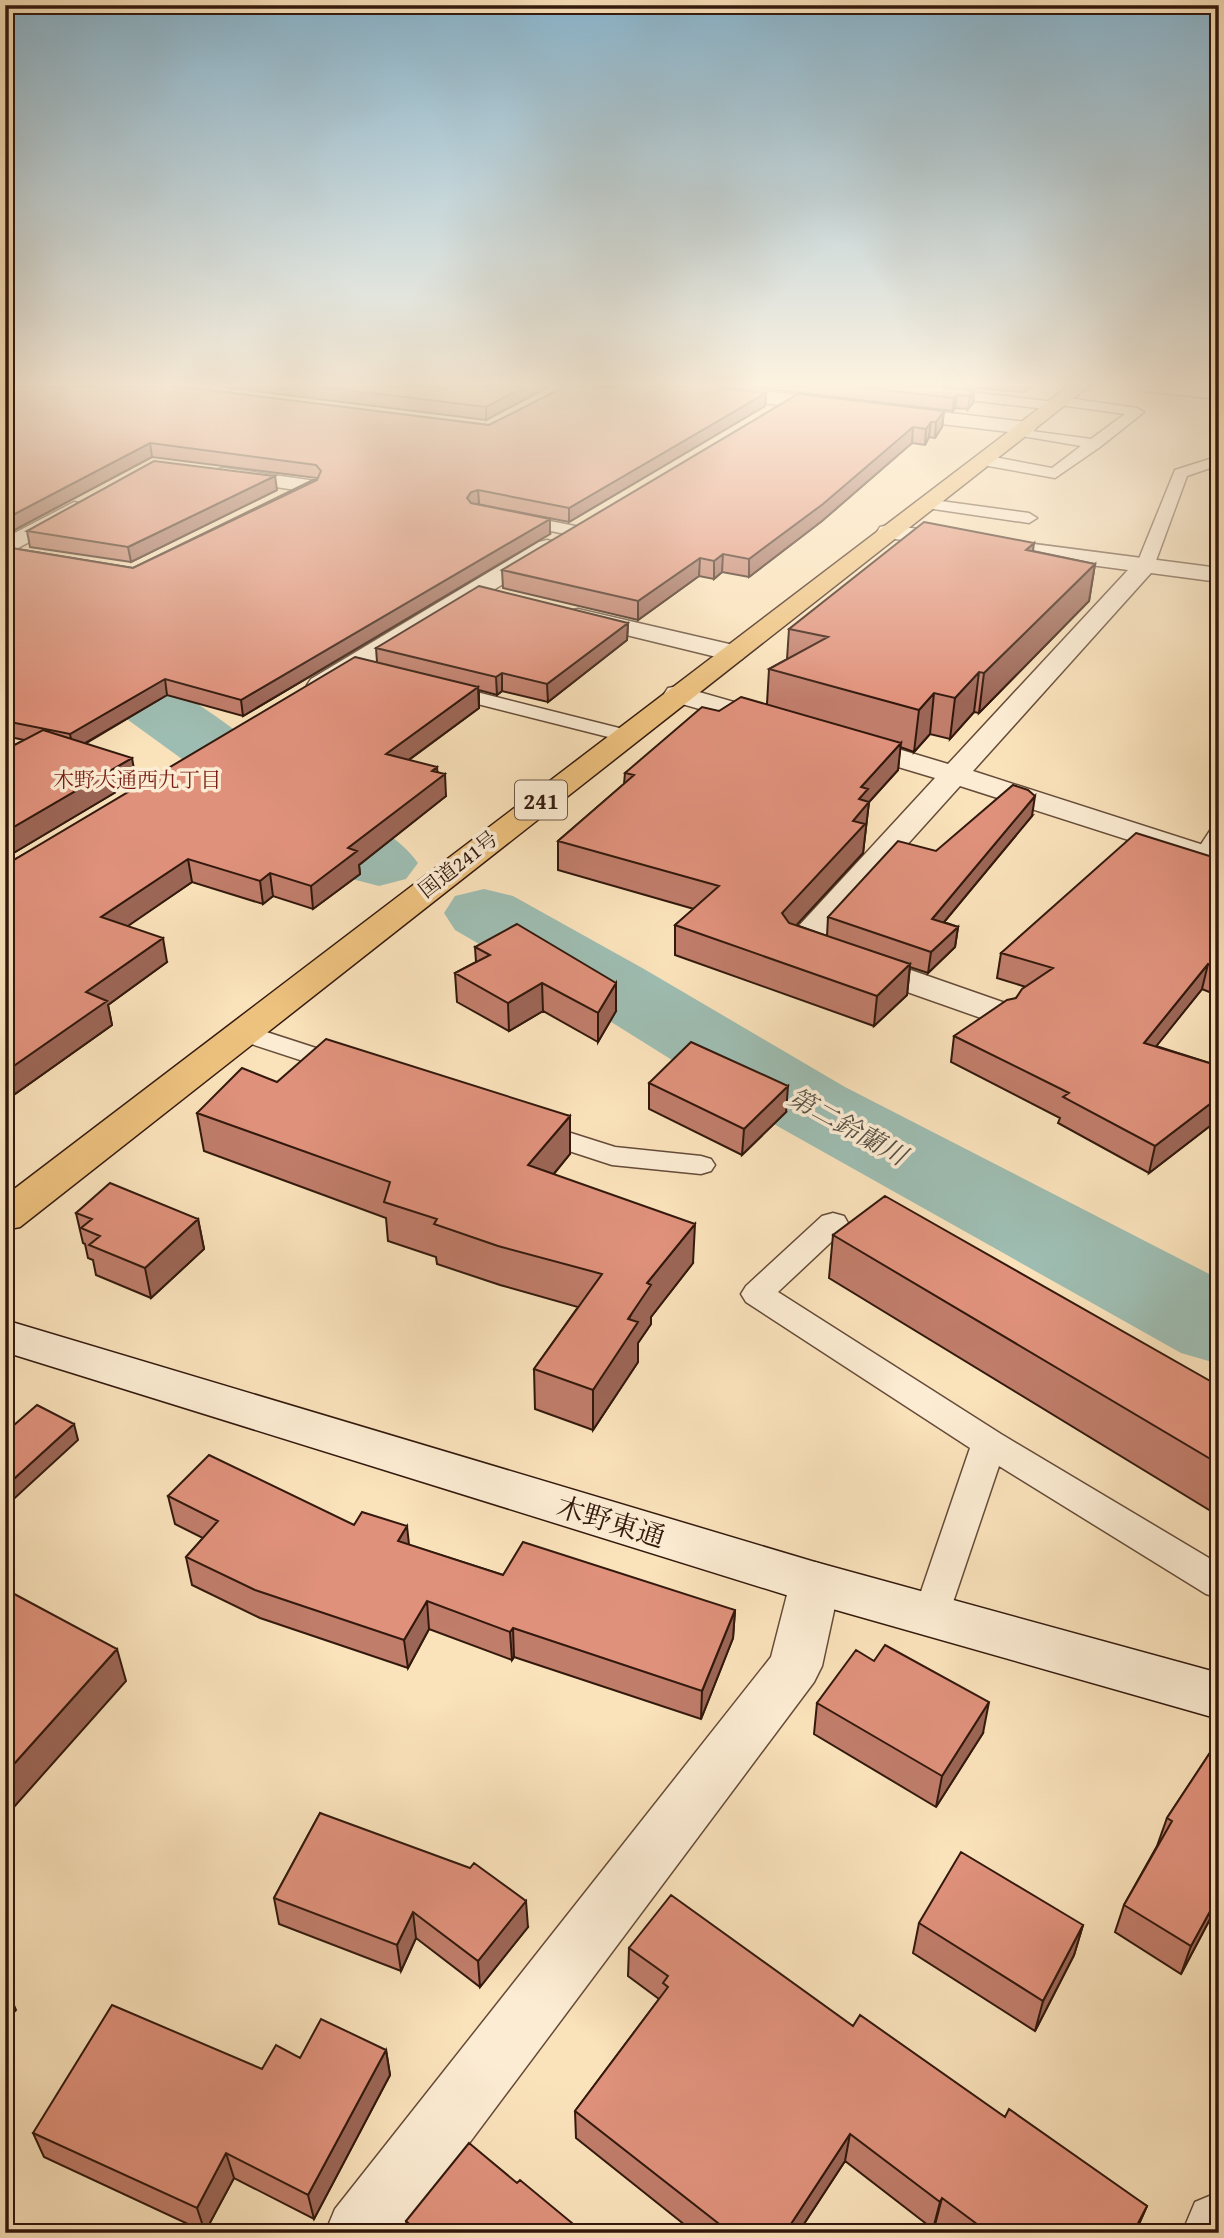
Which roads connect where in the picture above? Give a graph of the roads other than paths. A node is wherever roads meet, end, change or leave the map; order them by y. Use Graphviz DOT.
graph roads {
  1 [pos="298,491"];
  2 [pos="943,491"];
  3 [pos="1173,491"];
  4 [pos="96,497"];
  5 [pos="926,504"];
  6 [pos="272,505"];
  7 [pos="502,516"];
  8 [pos="597,517"];
  9 [pos="1029,518"];
  10 [pos="574,531"];
  11 [pos="888,532"];
  12 [pos="5,550"];
  13 [pos="31,556"];
  14 [pos="1145,566"];
  15 [pos="1219,575"];
  16 [pos="473,591"];
  17 [pos="512,600"];
  18 [pos="551,610"];
  19 [pos="733,653"];
  20 [pos="350,667"];
  21 [pos="376,673"];
  22 [pos="416,683"];
  23 [pos="306,694"];
  24 [pos="678,694"];
  25 [pos="624,735"];
  26 [pos="955,775"];
  27 [pos="1214,850"];
  28 [pos="998,1013"];
  29 [pos="242,1032"];
  30 [pos="374,1076"];
  31 [pos="506,1121"];
  32 [pos="701,1165"];
  33 [pos="5,1217"];
  34 [pos="833,1223"];
  35 [pos="5,1336"];
  36 [pos="989,1443"];
  37 [pos="815,1583"];
  38 [pos="1219,1583"];
  39 [pos="932,1615"];
  40 [pos="1219,1696"];
  41 [pos="1219,2226"];
  42 [pos="359,2233"];
  43 [pos="1216,2233"];
  1 -- 6 [label="street"];
  2 -- 5 [label="highway, 国道241号 / 241"];
  3 -- 14 [label="lane"];
  4 -- 12 [label="street"];
  5 -- 9 [label="lane"];
  5 -- 11 [label="highway, 国道241号 / 241"];
  7 -- 10 [label="lane"];
  8 -- 10 [label="street"];
  10 -- 16 [label="street"];
  11 -- 14 [label="street"];
  11 -- 19 [label="highway, 国道241号 / 241"];
  12 -- 13 [label="street"];
  14 -- 15 [label="street"];
  14 -- 26 [label="street"];
  16 -- 17 [label="street"];
  16 -- 20 [label="street"];
  18 -- 19 [label="street"];
  19 -- 24 [label="highway, 国道241号 / 241"];
  20 -- 21 [label="lane"];
  20 -- 23 [label="street"];
  22 -- 25 [label="lane"];
  24 -- 25 [label="highway, 国道241号 / 241"];
  24 -- 26 [label="street"];
  25 -- 29 [label="highway, 国道241号 / 241"];
  26 -- 27 [label="street"];
  26 -- 28 [label="street"];
  29 -- 30 [label="lane"];
  29 -- 33 [label="highway, 国道241号 / 241"];
  31 -- 32 [label="lane"];
  34 -- 36 [label="lane"];
  35 -- 37 [label="street, 木野東通"];
  36 -- 38 [label="lane"];
  36 -- 39 [label="lane"];
  37 -- 39 [label="street, 木野東通"];
  37 -- 42 [label="street"];
  39 -- 40 [label="street, 木野東通"];
  41 -- 43 [label="street"];
}
